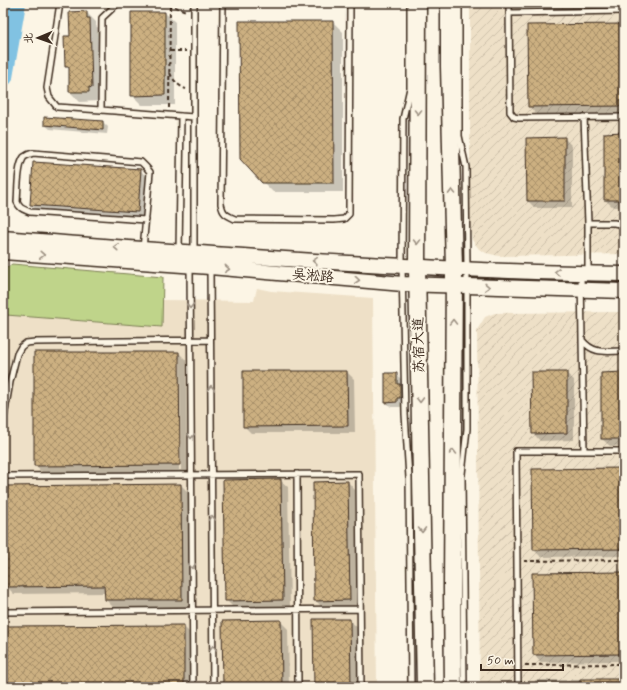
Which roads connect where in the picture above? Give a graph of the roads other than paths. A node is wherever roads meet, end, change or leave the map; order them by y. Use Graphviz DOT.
graph roads {
  1 [pos="60,3"];
  2 [pos="118,3"];
  3 [pos="194,3"];
  4 [pos="222,3"];
  5 [pos="350,3"];
  6 [pos="410,3"];
  7 [pos="418,3"];
  8 [pos="450,3"];
  9 [pos="459,3"];
  10 [pos="509,3"];
  11 [pos="624,11"];
  12 [pos="509,13"];
  13 [pos="101,110"];
  14 [pos="181,116"];
  15 [pos="194,117"];
  16 [pos="624,117"];
  17 [pos="584,118"];
  18 [pos="146,220"];
  19 [pos="588,223"];
  20 [pos="624,225"];
  21 [pos="3,238"];
  22 [pos="143,250"];
  23 [pos="3,252"];
  24 [pos="188,259"];
  25 [pos="210,260"];
  26 [pos="410,267"];
  27 [pos="461,269"];
  28 [pos="585,273"];
  29 [pos="624,274"];
  30 [pos="410,284"];
  31 [pos="461,286"];
  32 [pos="582,290"];
  33 [pos="624,291"];
  34 [pos="190,340"];
  35 [pos="210,340"];
  36 [pos="582,340"];
  37 [pos="624,351"];
  38 [pos="3,423"];
  39 [pos="584,451"];
  40 [pos="624,451"];
  41 [pos="297,474"];
  42 [pos="191,475"];
  43 [pos="211,475"];
  44 [pos="3,476"];
  45 [pos="297,609"];
  46 [pos="360,609"];
  47 [pos="192,610"];
  48 [pos="212,610"];
  49 [pos="3,612"];
  50 [pos="193,687"];
  51 [pos="213,687"];
  52 [pos="298,687"];
  53 [pos="361,687"];
  54 [pos="411,687"];
  55 [pos="425,687"];
  56 [pos="453,687"];
  57 [pos="464,687"];
  58 [pos="518,687"];
  1 -- 13 [label="lane"];
  2 -- 13 [label="lane"];
  3 -- 15 [label="lane"];
  4 -- 5 [label="lane"];
  6 -- 26 [label="lane"];
  7 -- 26 [label="main road, 苏宿大道, one-way"];
  27 -- 8 [label="main road, one-way"];
  9 -- 27 [label="lane"];
  10 -- 12 [label="lane"];
  11 -- 12 [label="lane"];
  12 -- 17 [label="lane"];
  13 -- 14 [label="lane"];
  14 -- 15 [label="lane"];
  14 -- 24 [label="lane"];
  15 -- 24 [label="lane"];
  16 -- 17 [label="lane"];
  17 -- 19 [label="lane"];
  18 -- 18 [label="lane"];
  18 -- 22 [label="lane"];
  19 -- 20 [label="lane"];
  19 -- 28 [label="lane"];
  22 -- 21 [label="main road, 吴淞路, one-way"];
  22 -- 24 [label="main road, 吴淞路"];
  23 -- 24 [label="main road, 吴淞路, one-way"];
  24 -- 25 [label="main road, 吴淞路"];
  24 -- 34 [label="lane, one-way"];
  26 -- 25 [label="main road, 吴淞路, one-way"];
  25 -- 30 [label="main road, 吴淞路, one-way"];
  25 -- 35 [label="lane"];
  26 -- 27 [label="main road, 吴淞路"];
  26 -- 30 [label="main road, 苏宿大道"];
  28 -- 27 [label="main road, 吴淞路, one-way"];
  27 -- 31 [label="main road"];
  28 -- 29 [label="main road, 吴淞路"];
  28 -- 32 [label="lane"];
  30 -- 31 [label="main road, 吴淞路"];
  30 -- 54 [label="lane"];
  30 -- 55 [label="main road, 苏宿大道, one-way"];
  31 -- 32 [label="main road, 吴淞路, one-way"];
  56 -- 31 [label="main road, one-way"];
  31 -- 57 [label="lane"];
  32 -- 33 [label="main road, 吴淞路"];
  32 -- 36 [label="lane"];
  34 -- 35 [label="lane"];
  34 -- 38 [label="lane"];
  34 -- 42 [label="lane, one-way"];
  43 -- 35 [label="lane, one-way"];
  36 -- 37 [label="lane"];
  36 -- 39 [label="lane"];
  39 -- 40 [label="lane"];
  39 -- 58 [label="lane"];
  41 -- 43 [label="lane"];
  41 -- 45 [label="lane"];
  41 -- 46 [label="lane"];
  42 -- 43 [label="lane"];
  42 -- 44 [label="lane"];
  42 -- 47 [label="lane, one-way"];
  48 -- 43 [label="lane, one-way"];
  45 -- 46 [label="lane"];
  45 -- 48 [label="lane"];
  45 -- 52 [label="lane"];
  46 -- 53 [label="lane"];
  47 -- 48 [label="lane"];
  47 -- 49 [label="lane"];
  47 -- 50 [label="lane"];
  51 -- 48 [label="lane, one-way"];
}
